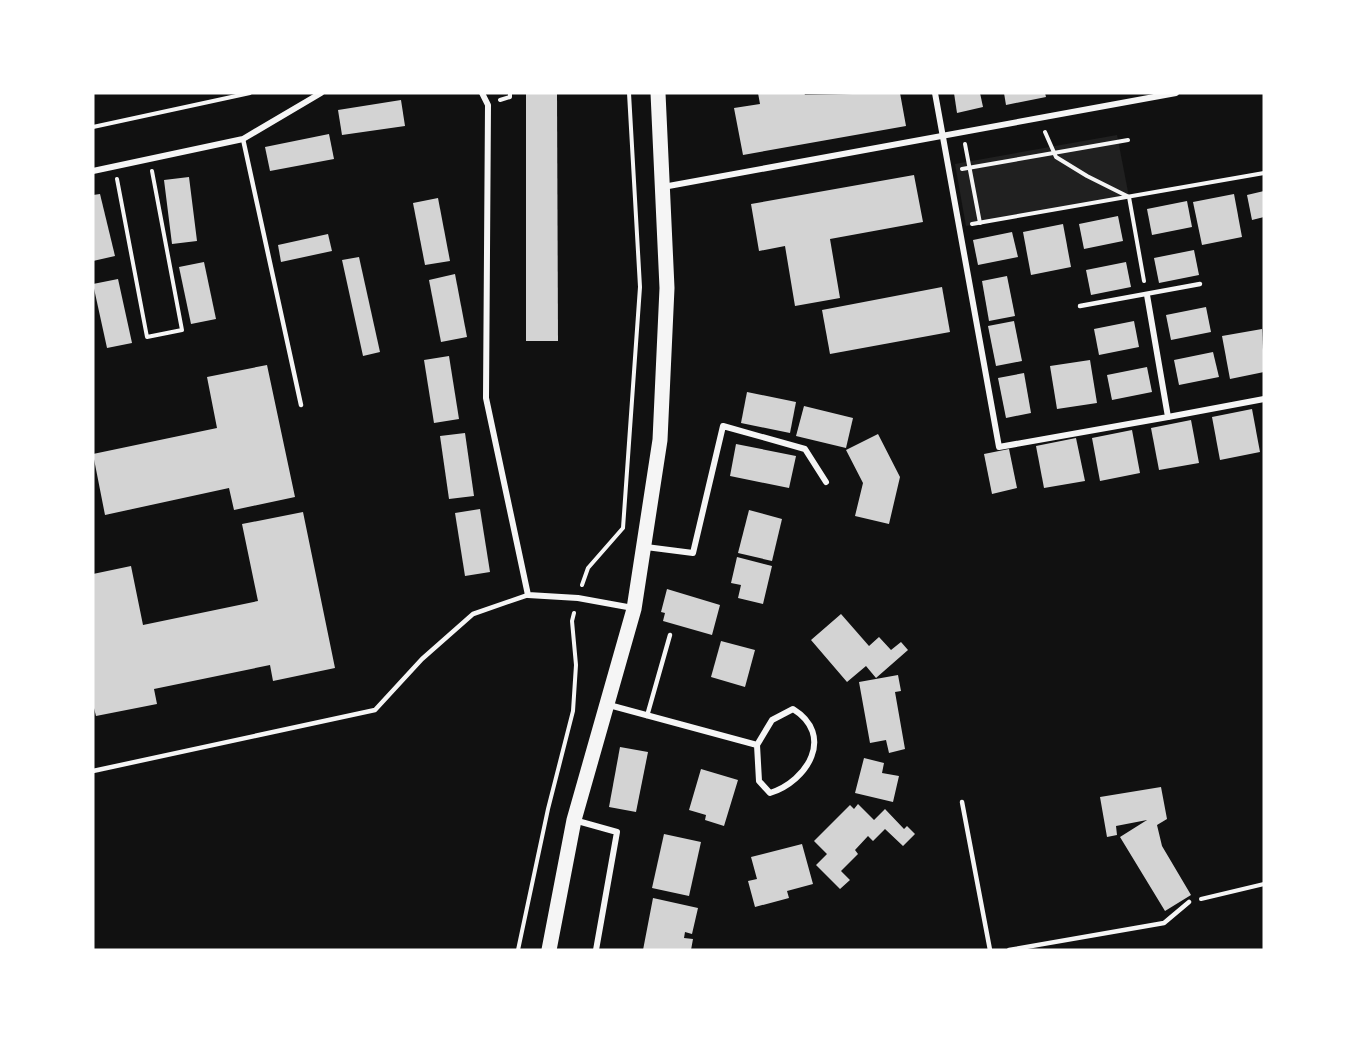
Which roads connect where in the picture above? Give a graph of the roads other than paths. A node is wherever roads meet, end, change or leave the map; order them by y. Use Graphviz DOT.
graph roads {
  1 [pos="321,93"];
  2 [pos="482,93"];
  3 [pos="658,93"];
  4 [pos="935,93"];
  5 [pos="1176,93"];
  6 [pos="943,135"];
  7 [pos="243,139"];
  8 [pos="93,171"];
  9 [pos="662,187"];
  10 [pos="1200,284"];
  11 [pos="1147,295"];
  12 [pos="1080,306"];
  13 [pos="1264,399"];
  14 [pos="300,405"];
  15 [pos="1168,417"];
  16 [pos="826,482"];
  17 [pos="646,547"];
  18 [pos="528,596"];
  19 [pos="634,609"];
  20 [pos="669,635"];
  21 [pos="608,704"];
  22 [pos="647,716"];
  23 [pos="757,745"];
  24 [pos="93,771"];
  25 [pos="962,802"];
  26 [pos="574,820"];
  27 [pos="1189,902"];
  28 [pos="549,950"];
  29 [pos="596,950"];
  30 [pos="990,950"];
  31 [pos="1009,950"];
  1 -- 7 [label="street"];
  2 -- 18 [label="street"];
  3 -- 9 [label="main road"];
  4 -- 6 [label="street"];
  5 -- 6 [label="street"];
  6 -- 9 [label="street"];
  6 -- 15 [label="street"];
  7 -- 8 [label="street"];
  7 -- 14 [label="lane"];
  9 -- 17 [label="main road"];
  10 -- 11 [label="lane"];
  11 -- 12 [label="lane"];
  11 -- 15 [label="street"];
  13 -- 15 [label="street"];
  16 -- 17 [label="street"];
  17 -- 19 [label="main road"];
  18 -- 19 [label="street"];
  18 -- 24 [label="lane"];
  19 -- 21 [label="main road"];
  20 -- 22 [label="lane"];
  21 -- 22 [label="street"];
  21 -- 26 [label="main road"];
  22 -- 23 [label="street"];
  23 -- 23 [label="street"];
  25 -- 30 [label="lane"];
  26 -- 28 [label="main road"];
  26 -- 29 [label="street"];
  27 -- 31 [label="lane"];
}
